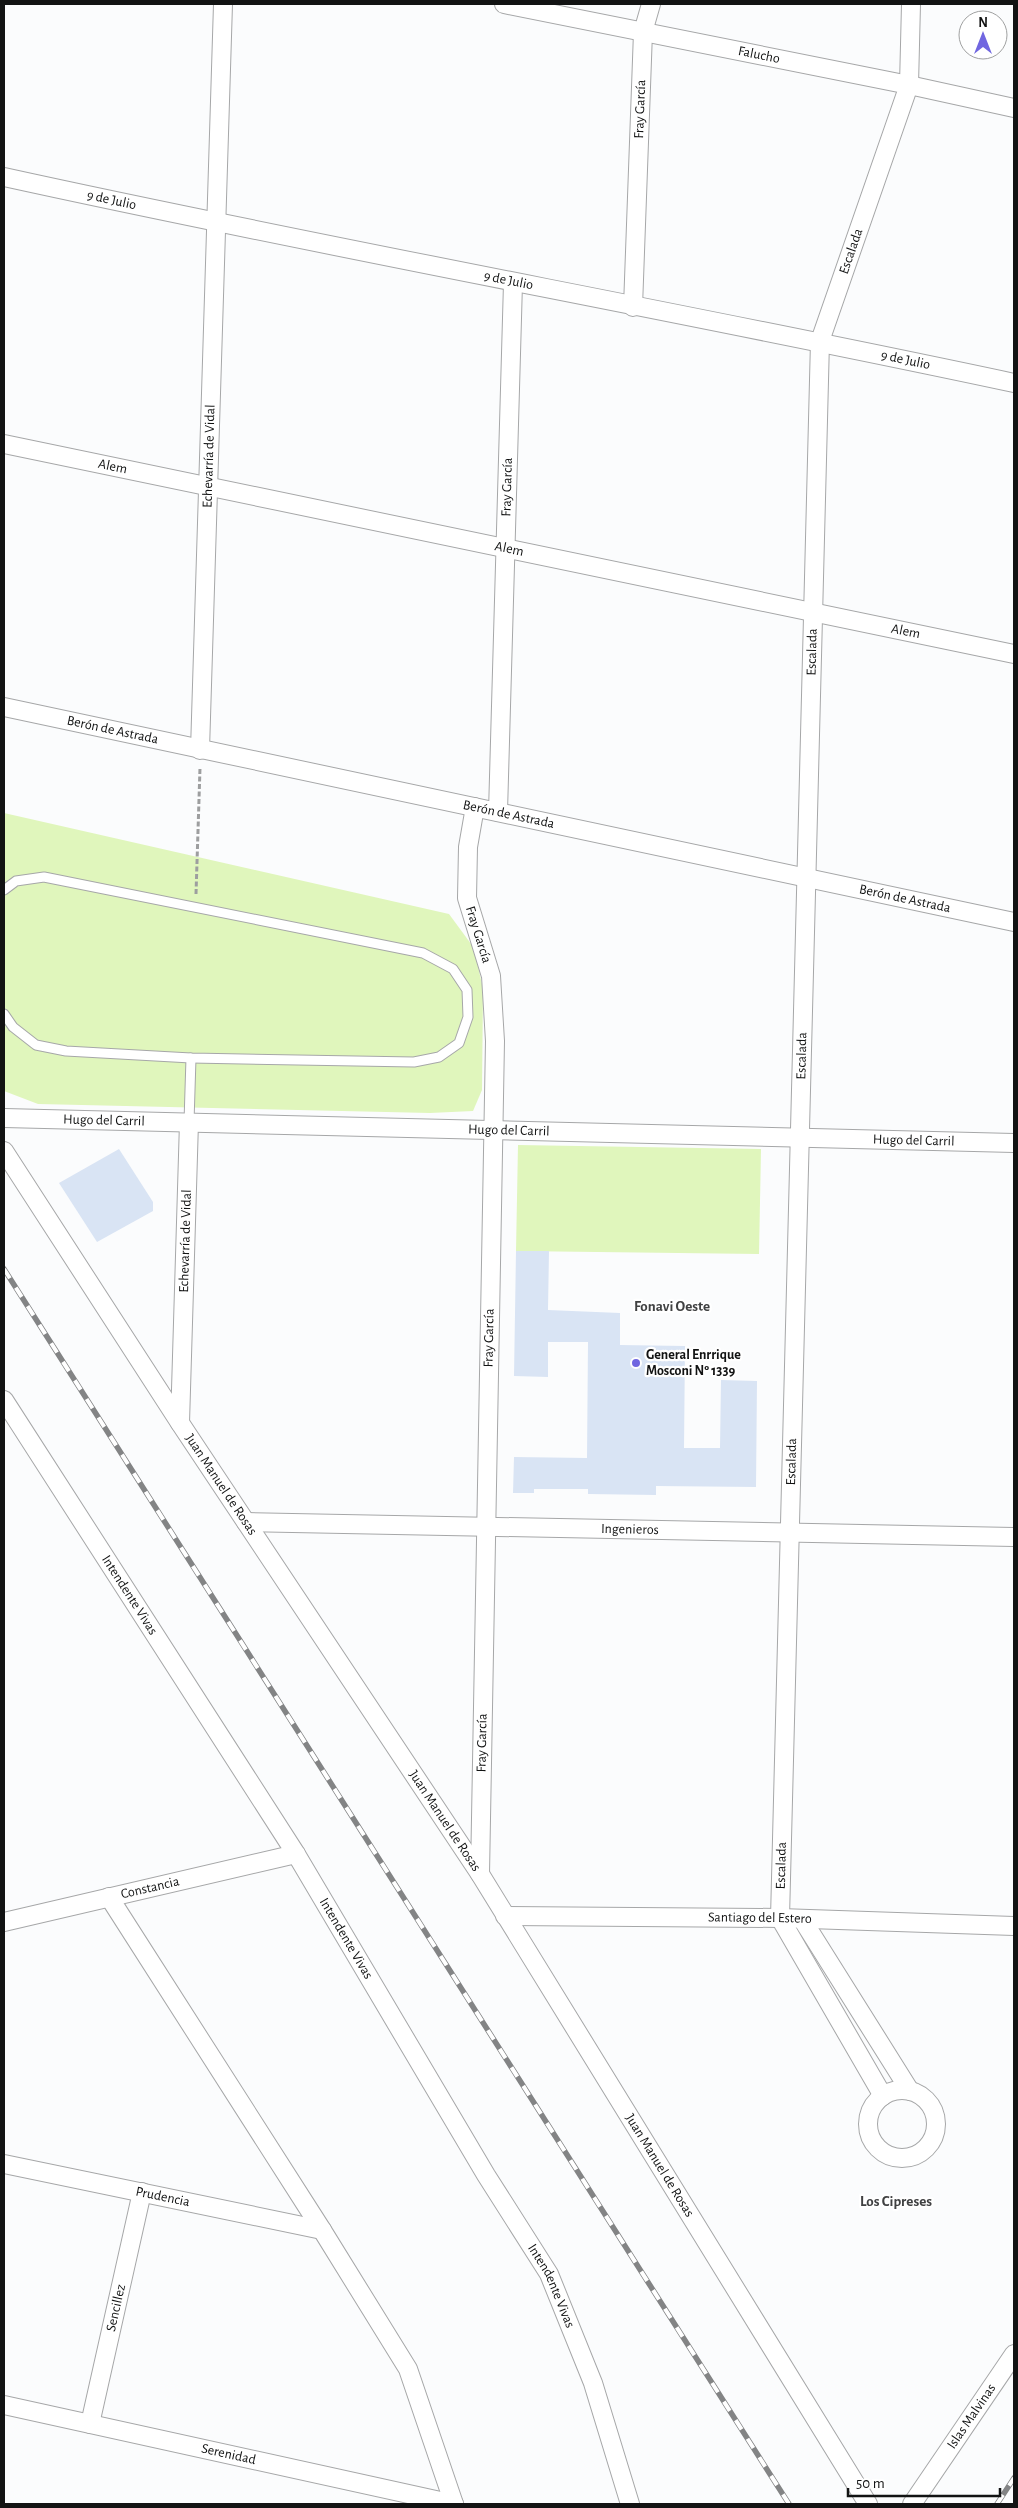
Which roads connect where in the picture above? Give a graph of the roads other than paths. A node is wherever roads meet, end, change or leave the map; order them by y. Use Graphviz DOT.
graph roads {
  1 [pos="223,4"];
  2 [pos="504,4"];
  3 [pos="651,4"];
  4 [pos="911,4"];
  5 [pos="644,32"];
  6 [pos="909,85"];
  7 [pos="1014,108"];
  8 [pos="4,177"];
  9 [pos="216,223"];
  10 [pos="513,283"];
  11 [pos="633,307"];
  12 [pos="820,341"];
  13 [pos="1014,383"];
  14 [pos="4,444"];
  15 [pos="208,486"];
  16 [pos="506,549"];
  17 [pos="814,612"];
  18 [pos="1014,654"];
  19 [pos="4,707"];
  20 [pos="200,750"];
  21 [pos="475,807"];
  22 [pos="498,812"];
  23 [pos="807,878"];
  24 [pos="4,890"];
  25 [pos="1014,922"];
  26 [pos="4,1014"];
  27 [pos="191,1058"];
  28 [pos="4,1118"];
  29 [pos="189,1122"];
  30 [pos="492,1130"];
  31 [pos="800,1138"];
  32 [pos="1014,1143"];
  33 [pos="4,1151"];
  34 [pos="4,1400"];
  35 [pos="180,1424"];
  36 [pos="246,1522"];
  37 [pos="486,1527"];
  38 [pos="789,1533"];
  39 [pos="1014,1537"];
  40 [pos="296,1854"];
  41 [pos="480,1874"];
  42 [pos="109,1897"];
  43 [pos="505,1916"];
  44 [pos="780,1918"];
  45 [pos="802,1919"];
  46 [pos="4,1922"];
  47 [pos="1014,1926"];
  48 [pos="910,2091"];
  49 [pos="882,2096"];
  50 [pos="4,2164"];
  51 [pos="142,2192"];
  52 [pos="322,2230"];
  53 [pos="1014,2354"];
  54 [pos="4,2405"];
  55 [pos="90,2424"];
  56 [pos="454,2504"];
  57 [pos="630,2504"];
  58 [pos="868,2504"];
  59 [pos="912,2504"];
  1 -- 9 [label="street, Echevarría de Vidal"];
  2 -- 5 [label="street, Falucho"];
  3 -- 5 [label="street, Fray García"];
  4 -- 6 [label="street, Escalada"];
  5 -- 6 [label="street, Falucho"];
  5 -- 11 [label="street, Fray García"];
  6 -- 7 [label="street, Falucho"];
  6 -- 12 [label="street, Escalada"];
  8 -- 9 [label="street, 9 de Julio"];
  9 -- 10 [label="street, 9 de Julio"];
  9 -- 15 [label="street, Echevarría de Vidal"];
  10 -- 11 [label="street, 9 de Julio"];
  10 -- 16 [label="street, Fray García"];
  11 -- 12 [label="street, 9 de Julio"];
  12 -- 13 [label="street, 9 de Julio"];
  12 -- 17 [label="street, Escalada"];
  14 -- 15 [label="street, Alem"];
  15 -- 16 [label="street, Alem"];
  15 -- 20 [label="street, Echevarría de Vidal"];
  16 -- 17 [label="street, Alem"];
  16 -- 22 [label="street, Fray García"];
  17 -- 18 [label="street, Alem"];
  17 -- 23 [label="street, Escalada"];
  19 -- 20 [label="street, Berón de Astrada"];
  20 -- 21 [label="street, Berón de Astrada"];
  21 -- 22 [label="street, Berón de Astrada"];
  21 -- 30 [label="street, Fray García"];
  22 -- 23 [label="street, Berón de Astrada"];
  23 -- 25 [label="street, Berón de Astrada"];
  23 -- 31 [label="street, Escalada"];
  24 -- 27 [label="lane"];
  26 -- 27 [label="lane"];
  27 -- 29 [label="lane, Echevarría de Vidal"];
  28 -- 29 [label="street, Hugo del Carril"];
  29 -- 30 [label="street, Hugo del Carril"];
  29 -- 35 [label="street, Echevarría de Vidal"];
  30 -- 31 [label="street, Hugo del Carril"];
  30 -- 37 [label="street, Fray García"];
  31 -- 32 [label="street, Hugo del Carril"];
  31 -- 38 [label="street, Escalada"];
  33 -- 35 [label="street, Juan Manuel de Rosas"];
  34 -- 40 [label="street, Intendente Vivas"];
  35 -- 36 [label="street, Juan Manuel de Rosas"];
  36 -- 37 [label="street, Ingenieros"];
  36 -- 41 [label="street, Juan Manuel de Rosas"];
  37 -- 38 [label="street, Ingenieros"];
  37 -- 41 [label="street, Fray García"];
  38 -- 39 [label="street, Ingenieros"];
  38 -- 44 [label="street, Escalada"];
  40 -- 42 [label="street, Constancia"];
  40 -- 57 [label="street, Intendente Vivas"];
  41 -- 43 [label="street, Juan Manuel de Rosas"];
  42 -- 46 [label="street, Constancia"];
  42 -- 52 [label="street"];
  43 -- 44 [label="street, Santiago del Estero"];
  43 -- 58 [label="street, Juan Manuel de Rosas"];
  44 -- 45 [label="street, Santiago del Estero"];
  44 -- 49 [label="street"];
  45 -- 47 [label="street, Santiago del Estero"];
  45 -- 48 [label="street"];
  48 -- 49 [label="street"];
  48 -- 49 [label="street"];
  50 -- 51 [label="street, Prudencia"];
  51 -- 52 [label="street, Prudencia"];
  51 -- 55 [label="street, Sencillez"];
  52 -- 56 [label="street"];
  53 -- 59 [label="street, Islas Malvinas"];
  54 -- 55 [label="street, Serenidad"];
  55 -- 56 [label="street, Serenidad"];
}
